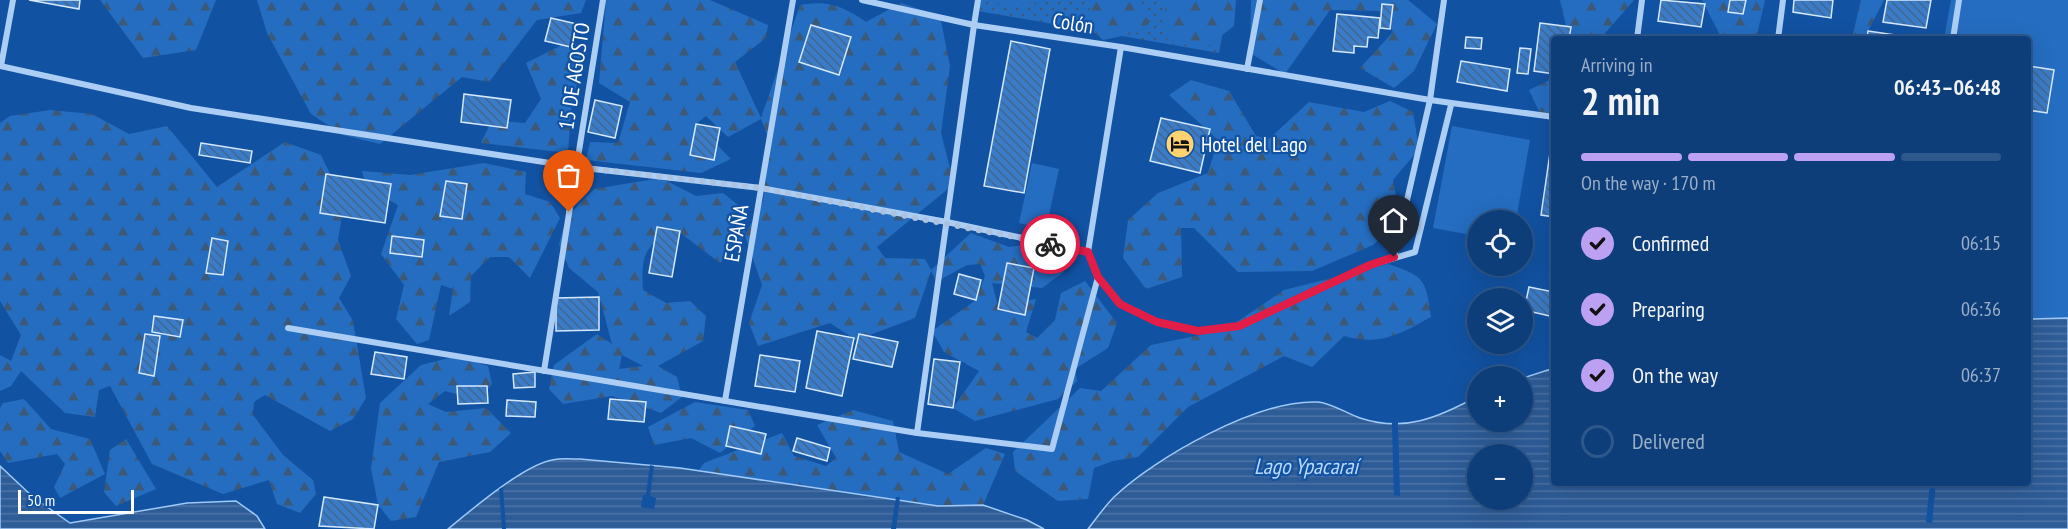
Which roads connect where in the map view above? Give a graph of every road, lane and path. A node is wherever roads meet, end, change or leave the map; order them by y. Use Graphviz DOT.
graph roads {
  1 [pos="13,0"];
  2 [pos="603,0"];
  3 [pos="793,0"];
  4 [pos="862,0"];
  5 [pos="978,0"];
  6 [pos="1260,0"];
  7 [pos="1444,0"];
  8 [pos="1642,0"];
  9 [pos="1783,0"];
  10 [pos="1959,0"];
  11 [pos="974,25"];
  12 [pos="1637,36"];
  13 [pos="1778,36"];
  14 [pos="1953,36"];
  15 [pos="1121,47"];
  16 [pos="1,66"];
  17 [pos="1247,69"];
  18 [pos="1430,100"];
  19 [pos="1451,105"];
  20 [pos="1551,117"];
  21 [pos="576,167"];
  22 [pos="761,188"];
  23 [pos="947,222"];
  24 [pos="1088,252"];
  25 [pos="1394,257"];
  26 [pos="1098,277"];
  27 [pos="288,328"];
  28 [pos="544,371"];
  29 [pos="725,401"];
  30 [pos="917,433"];
  1 -- 16 [label="street"];
  2 -- 21 [label="street, 15 DE AGOSTO"];
  3 -- 22 [label="street, ESPAÑA"];
  4 -- 11 [label="street, Colón"];
  5 -- 11 [label="street"];
  6 -- 17 [label="street"];
  7 -- 18 [label="street"];
  8 -- 12 [label="street"];
  9 -- 13 [label="street"];
  10 -- 14 [label="street"];
  11 -- 15 [label="street, Colón"];
  11 -- 23 [label="street"];
  15 -- 17 [label="street, Colón"];
  15 -- 24 [label="street"];
  16 -- 21 [label="street"];
  17 -- 18 [label="street, Colón"];
  18 -- 19 [label="street, Colón"];
  18 -- 25 [label="street"];
  19 -- 20 [label="street, Colón"];
  19 -- 25 [label="street"];
  21 -- 22 [label="street"];
  21 -- 28 [label="street, 15 DE AGOSTO"];
  22 -- 23 [label="street"];
  22 -- 29 [label="street, ESPAÑA"];
  23 -- 24 [label="street"];
  23 -- 30 [label="street"];
  24 -- 26 [label="street"];
  25 -- 26 [label="street"];
  26 -- 30 [label="street"];
  27 -- 28 [label="street"];
  28 -- 29 [label="street"];
  29 -- 30 [label="street"];
}
